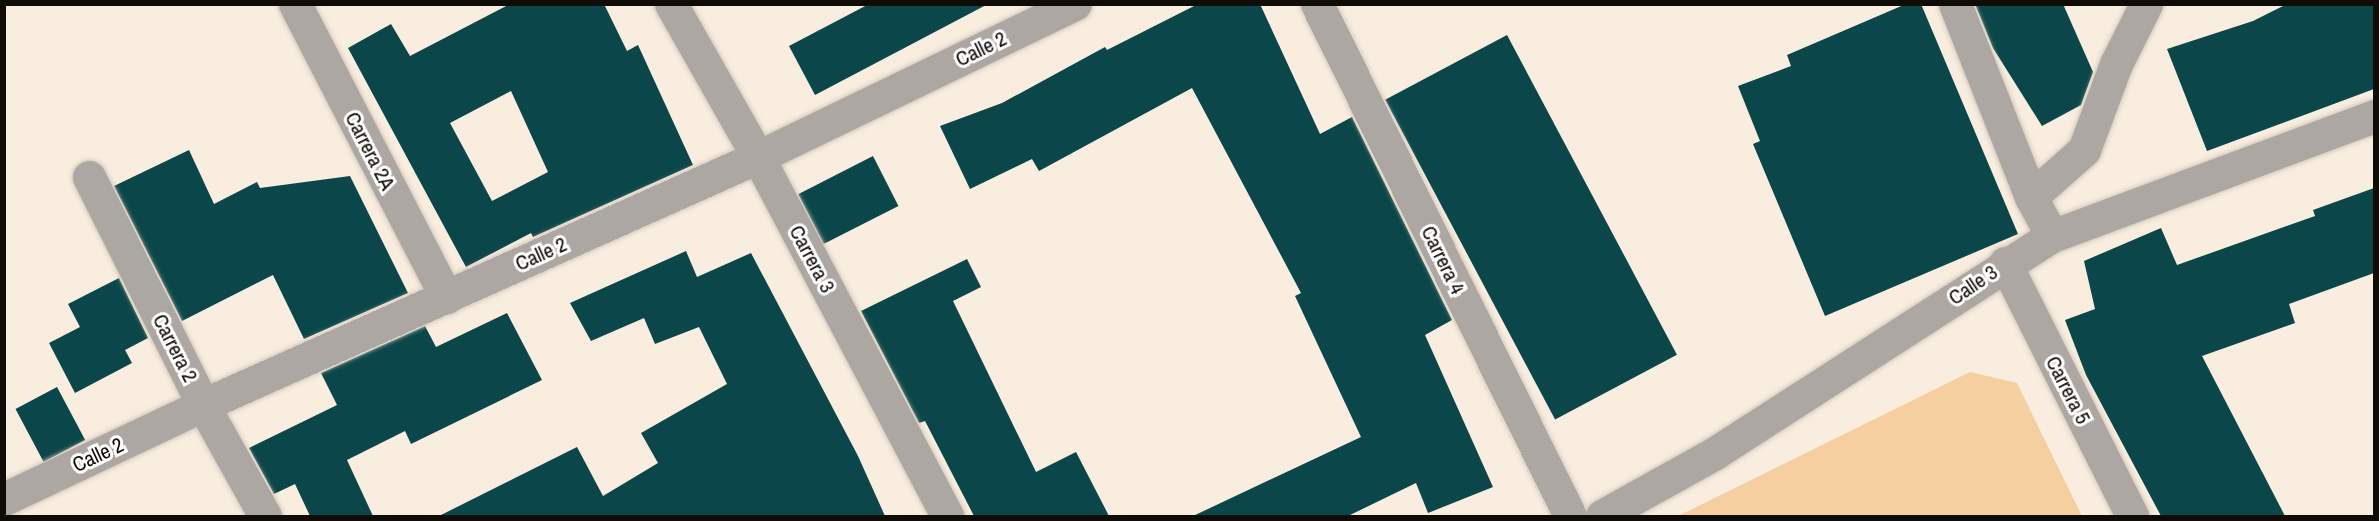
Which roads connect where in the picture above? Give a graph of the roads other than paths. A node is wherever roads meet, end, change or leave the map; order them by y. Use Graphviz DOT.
graph roads {
  1 [pos="295,4"];
  2 [pos="671,4"];
  3 [pos="1075,4"];
  4 [pos="1317,4"];
  5 [pos="1955,4"];
  6 [pos="2146,4"];
  7 [pos="2374,116"];
  8 [pos="758,157"];
  9 [pos="89,177"];
  10 [pos="2031,197"];
  11 [pos="2052,236"];
  12 [pos="2005,263"];
  13 [pos="446,297"];
  14 [pos="203,405"];
  15 [pos="4,500"];
  16 [pos="265,516"];
  17 [pos="947,516"];
  18 [pos="1570,516"];
  19 [pos="1602,516"];
  20 [pos="2132,516"];
  1 -- 13 [label="street, Carrera 2A"];
  2 -- 8 [label="street, Carrera 3"];
  3 -- 8 [label="street, Calle 2"];
  4 -- 18 [label="street, Carrera 4"];
  5 -- 10 [label="street"];
  6 -- 10 [label="street"];
  7 -- 11 [label="street, Calle 3"];
  8 -- 13 [label="street, Calle 2"];
  8 -- 17 [label="street, Carrera 3"];
  9 -- 14 [label="street, Carrera 2"];
  10 -- 11 [label="street"];
  11 -- 12 [label="street, Calle 3"];
  12 -- 19 [label="street, Calle 3"];
  12 -- 20 [label="street, Carrera 5"];
  13 -- 14 [label="street, Calle 2"];
  14 -- 15 [label="street, Calle 2"];
  14 -- 16 [label="street, Carrera 2"];
}
